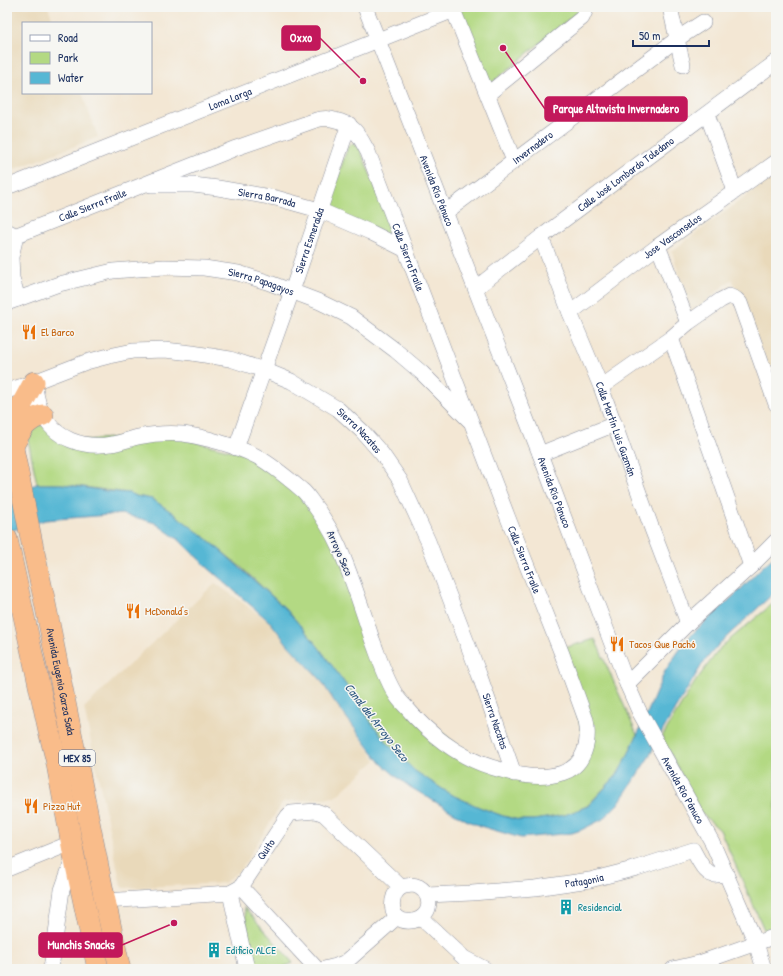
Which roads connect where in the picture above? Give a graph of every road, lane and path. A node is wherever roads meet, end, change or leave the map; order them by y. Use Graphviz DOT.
graph roads {
  1 [pos="365,7"];
  2 [pos="587,7"];
  3 [pos="670,7"];
  4 [pos="453,9"];
  5 [pos="703,22"];
  6 [pos="677,39"];
  7 [pos="378,41"];
  8 [pos="776,62"];
  9 [pos="683,65"];
  10 [pos="488,94"];
  11 [pos="707,114"];
  12 [pos="349,124"];
  13 [pos="514,161"];
  14 [pos="776,162"];
  15 [pos="144,185"];
  16 [pos="7,187"];
  17 [pos="735,191"];
  18 [pos="319,210"];
  19 [pos="446,212"];
  20 [pos="10,235"];
  21 [pos="541,236"];
  22 [pos="658,246"];
  23 [pos="406,250"];
  24 [pos="476,288"];
  25 [pos="292,290"];
  26 [pos="12,301"];
  27 [pos="570,313"];
  28 [pos="688,323"];
  29 [pos="670,338"];
  30 [pos="264,370"];
  31 [pos="34,382"];
  32 [pos="601,387"];
  33 [pos="7,391"];
  34 [pos="776,404"];
  35 [pos="43,415"];
  36 [pos="615,424"];
  37 [pos="473,425"];
  38 [pos="9,431"];
  39 [pos="236,448"];
  40 [pos="540,454"];
  41 [pos="776,541"];
  42 [pos="8,544"];
  43 [pos="751,566"];
  44 [pos="688,623"];
  45 [pos="627,684"];
  46 [pos="588,736"];
  47 [pos="514,774"];
  48 [pos="73,850"];
  49 [pos="7,869"];
  50 [pos="726,873"];
  51 [pos="401,888"];
  52 [pos="235,890"];
  53 [pos="427,895"];
  54 [pos="105,901"];
  55 [pos="397,917"];
  56 [pos="421,918"];
  57 [pos="776,936"];
  58 [pos="756,943"];
  59 [pos="51,969"];
  60 [pos="98,969"];
  61 [pos="120,969"];
  62 [pos="247,969"];
  63 [pos="317,969"];
  64 [pos="324,969"];
  65 [pos="485,969"];
  66 [pos="673,969"];
  67 [pos="764,969"];
  1 -- 7 [label="street, Avenida Río Pánuco"];
  2 -- 10 [label="street"];
  3 -- 6 [label="street"];
  4 -- 7 [label="street, Loma Larga"];
  4 -- 10 [label="street"];
  5 -- 6 [label="street, Invernadero"];
  6 -- 9 [label="street"];
  6 -- 13 [label="street, Invernadero"];
  7 -- 16 [label="street, Loma Larga"];
  7 -- 19 [label="street, Avenida Río Pánuco"];
  8 -- 11 [label="street, Calle José Lombardo Toledano"];
  10 -- 13 [label="street"];
  11 -- 17 [label="street"];
  11 -- 21 [label="street, Calle José Lombardo Toledano"];
  12 -- 15 [label="street, Calle Sierra Fraile"];
  12 -- 18 [label="street, Sierra Esmeralda"];
  12 -- 23 [label="street, Calle Sierra Fraile"];
  13 -- 19 [label="street, Invernadero"];
  14 -- 17 [label="street, Jose Vasconselos"];
  15 -- 18 [label="street, Sierra Barrada"];
  15 -- 20 [label="street, Calle Sierra Fraile"];
  17 -- 22 [label="street, Jose Vasconselos"];
  18 -- 23 [label="street, Sierra Barrada"];
  18 -- 25 [label="street, Sierra Esmeralda"];
  19 -- 24 [label="street, Avenida Río Pánuco"];
  20 -- 26 [label="street"];
  21 -- 24 [label="street, Calle José Lombardo Toledano"];
  21 -- 27 [label="street, Calle Martín Luis Guzmán"];
  22 -- 27 [label="street, Jose Vasconselos"];
  22 -- 28 [label="street"];
  23 -- 37 [label="street, Calle Sierra Fraile"];
  24 -- 40 [label="street, Avenida Río Pánuco"];
  25 -- 26 [label="street, Sierra Papagayos"];
  25 -- 30 [label="street, Sierra Esmeralda"];
  25 -- 37 [label="street, Sierra Papagayos"];
  27 -- 32 [label="street, Calle Martín Luis Guzmán"];
  28 -- 29 [label="street"];
  28 -- 34 [label="street"];
  29 -- 32 [label="street"];
  29 -- 43 [label="street"];
  30 -- 31 [label="street, Sierra Nacatas"];
  30 -- 39 [label="street, Sierra Esmeralda"];
  30 -- 47 [label="street, Sierra Nacatas"];
  31 -- 33 [label="street, Sierra Nacatas"];
  31 -- 35 [label="street, Arroyo Seco"];
  31 -- 38 [label="highway"];
  32 -- 36 [label="street, Calle Martín Luis Guzmán"];
  35 -- 38 [label="highway"];
  35 -- 39 [label="street, Arroyo Seco"];
  36 -- 40 [label="street"];
  36 -- 44 [label="street, Calle Martín Luis Guzmán"];
  37 -- 46 [label="street, Calle Sierra Fraile"];
  38 -- 54 [label="highway, Avenida Eugenio Garza Sada / MEX 85"];
  39 -- 47 [label="street, Arroyo Seco"];
  40 -- 45 [label="street, Avenida Río Pánuco"];
  41 -- 43 [label="street"];
  42 -- 48 [label="highway, Avenida Eugenio Garza Sada / MEX 85"];
  43 -- 44 [label="street"];
  44 -- 45 [label="street"];
  45 -- 50 [label="street, Avenida Río Pánuco"];
  46 -- 47 [label="street, Arroyo Seco"];
  48 -- 49 [label="street"];
  48 -- 59 [label="street"];
  48 -- 60 [label="highway, Avenida Eugenio Garza Sada / MEX 85"];
  50 -- 53 [label="street, Patagonia"];
  50 -- 58 [label="street, Avenida Río Pánuco"];
  51 -- 52 [label="street, Quito"];
  51 -- 53 [label="street"];
  51 -- 55 [label="street"];
  52 -- 54 [label="street"];
  52 -- 62 [label="street"];
  52 -- 63 [label="street"];
  53 -- 56 [label="street"];
  54 -- 61 [label="highway, Avenida Eugenio Garza Sada / MEX 85"];
  55 -- 56 [label="street"];
  55 -- 64 [label="street"];
  56 -- 65 [label="street"];
  57 -- 58 [label="street"];
  58 -- 66 [label="street"];
  58 -- 67 [label="street, Avenida Río Pánuco"];
}
